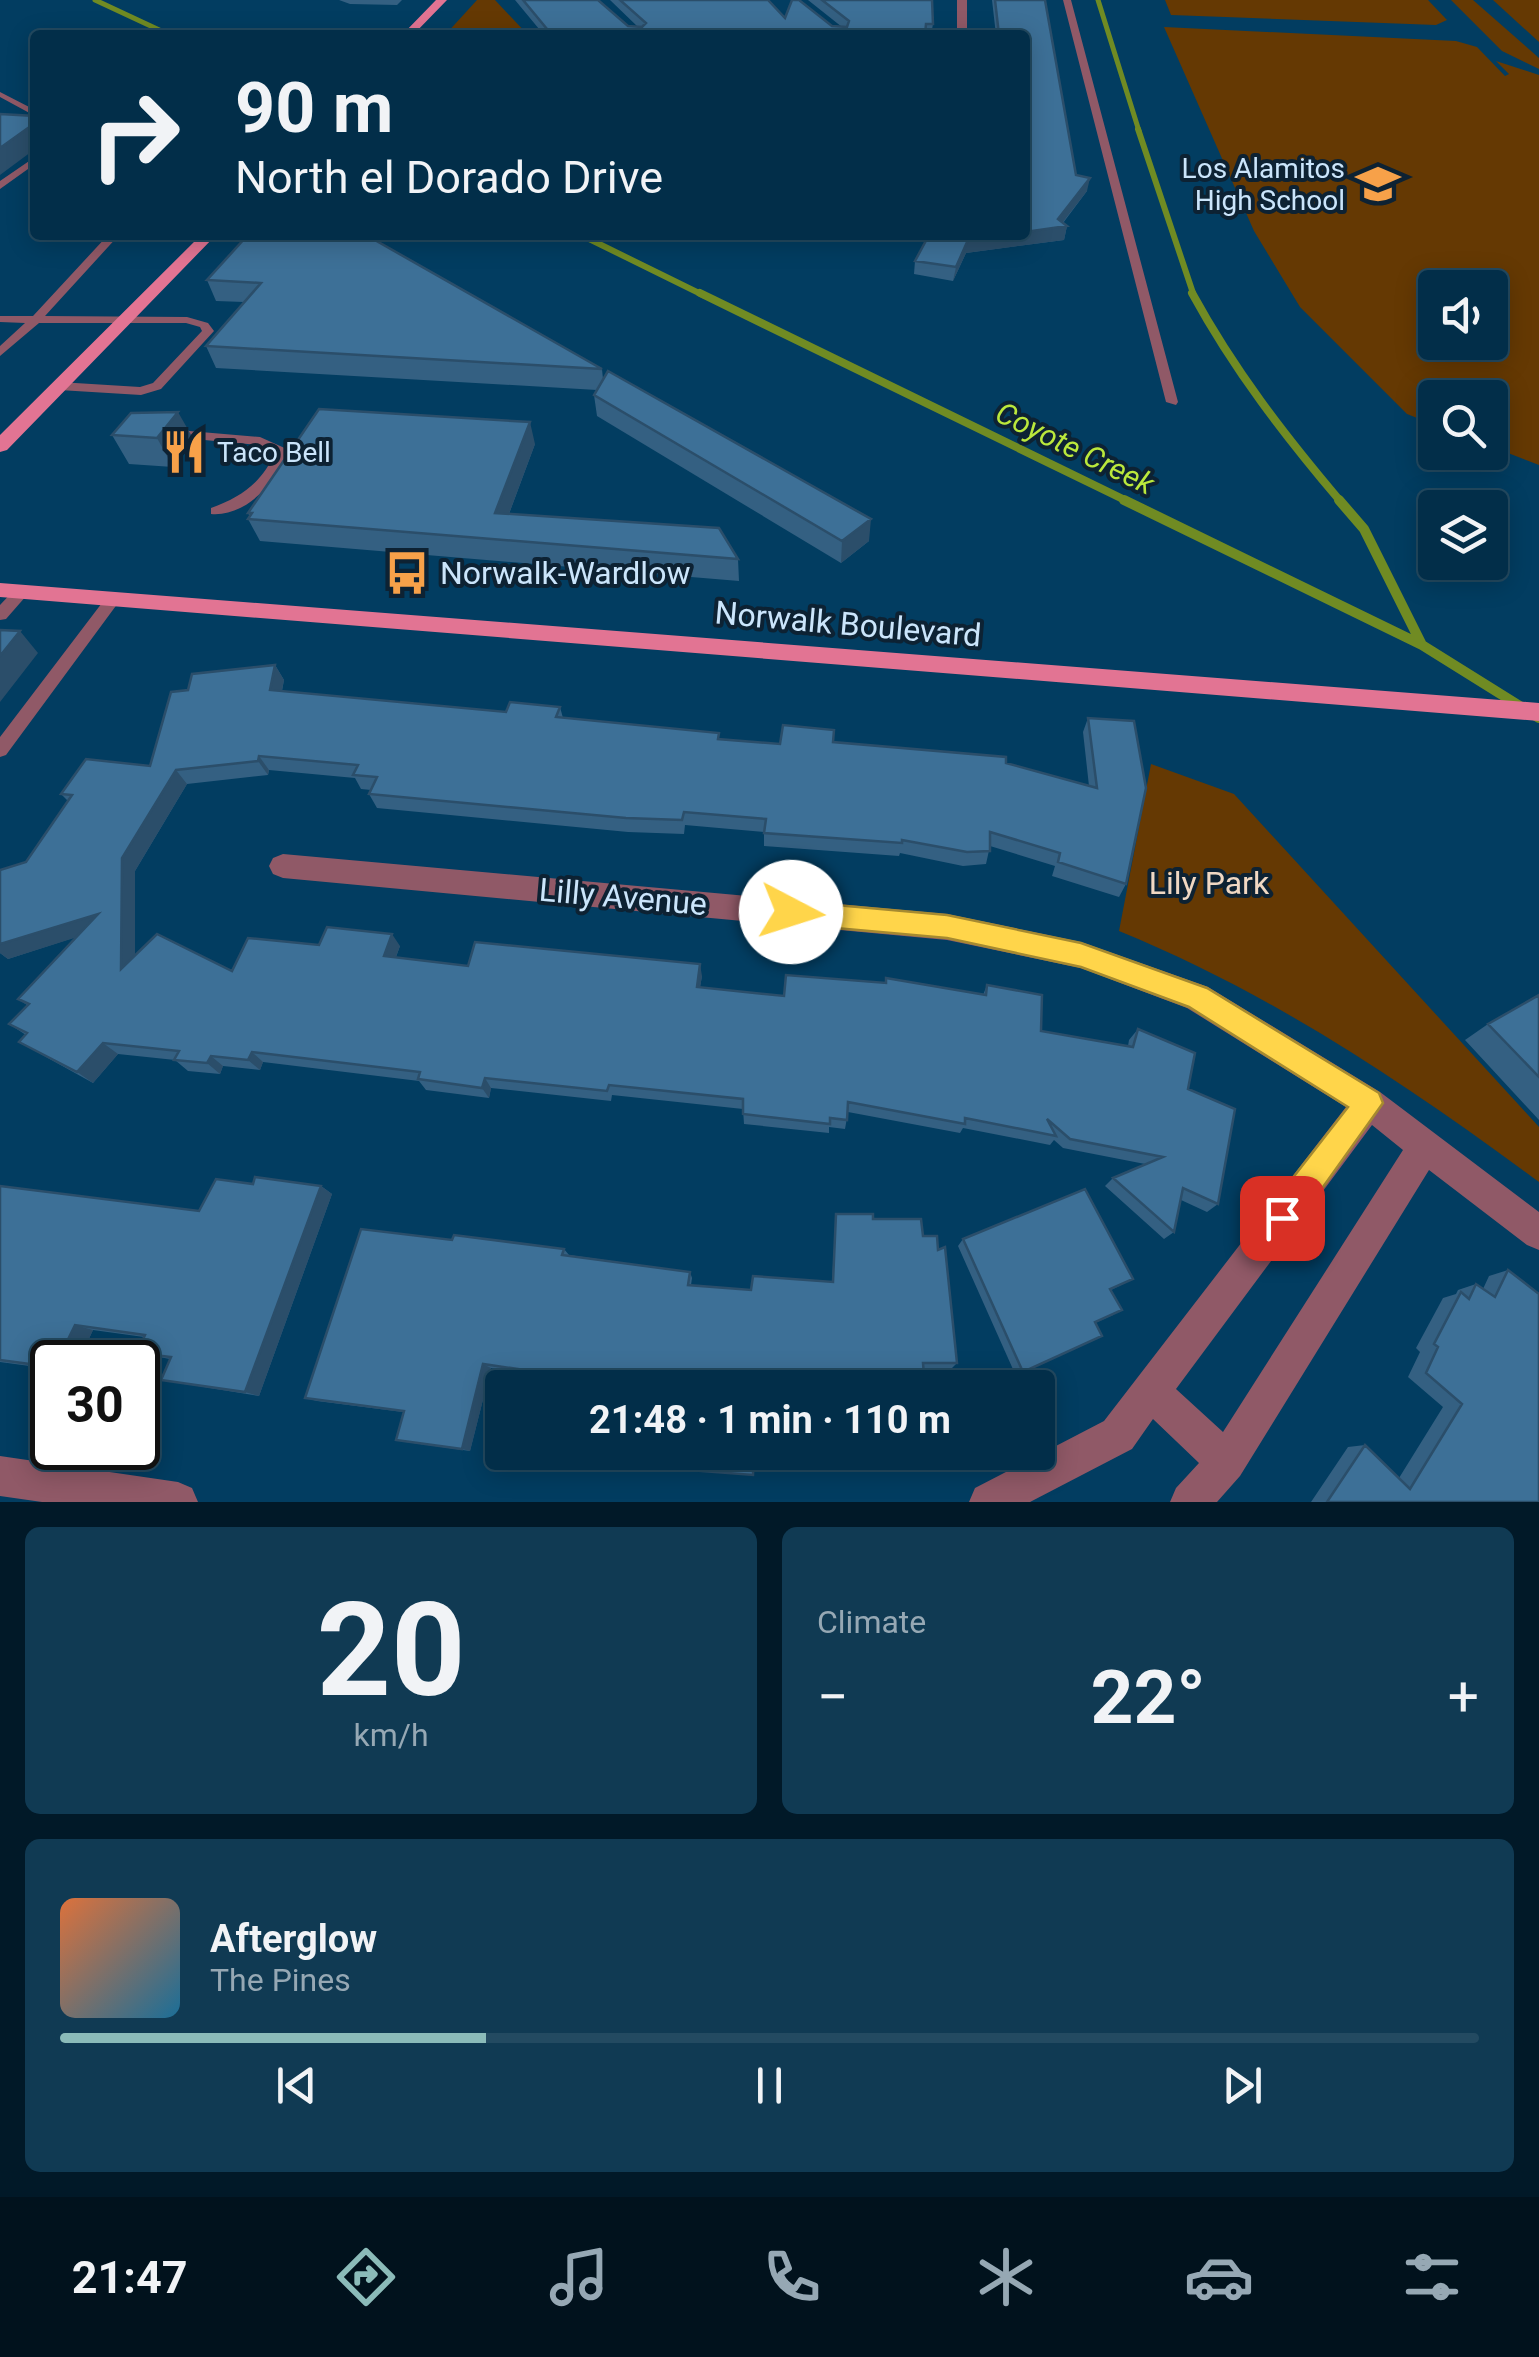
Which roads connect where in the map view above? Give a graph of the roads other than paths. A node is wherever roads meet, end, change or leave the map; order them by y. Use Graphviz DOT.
graph roads {
  1 [pos="442,0"];
  2 [pos="962,0"];
  3 [pos="1067,0"];
  4 [pos="412,30"];
  5 [pos="962,30"];
  6 [pos="0,94"];
  7 [pos="13,101"];
  8 [pos="0,109"];
  9 [pos="30,110"];
  10 [pos="30,164"];
  11 [pos="0,186"];
  12 [pos="109,240"];
  13 [pos="204,240"];
  14 [pos="127,318"];
  15 [pos="0,319"];
  16 [pos="35,320"];
  17 [pos="0,352"];
  18 [pos="60,386"];
  19 [pos="1172,402"];
  20 [pos="147,433"];
  21 [pos="0,446"];
  22 [pos="216,511"];
  23 [pos="11,590"];
  24 [pos="113,598"];
  25 [pos="0,616"];
  26 [pos="1539,712"];
  27 [pos="9,724"];
  28 [pos="0,750"];
  29 [pos="283,866"];
  30 [pos="1368,1103"];
  31 [pos="1425,1146"];
  32 [pos="1539,1233"];
  33 [pos="1151,1391"];
  34 [pos="1226,1462"];
  35 [pos="0,1476"];
  36 [pos="159,1501"];
  37 [pos="990,1502"];
  38 [pos="1190,1502"];
  1 -- 4 [label="main road"];
  2 -- 5 [label="street"];
  3 -- 19 [label="lane"];
  6 -- 7 [label="lane"];
  7 -- 8 [label="lane"];
  7 -- 9 [label="lane"];
  10 -- 11 [label="lane"];
  12 -- 16 [label="lane"];
  13 -- 14 [label="main road"];
  14 -- 16 [label="lane"];
  14 -- 18 [label="main road"];
  14 -- 18 [label="lane"];
  15 -- 16 [label="lane"];
  16 -- 17 [label="lane"];
  18 -- 21 [label="main road"];
  20 -- 22 [label="lane"];
  23 -- 24 [label="main road, Norwalk Boulevard"];
  23 -- 25 [label="lane"];
  24 -- 26 [label="main road, Norwalk Boulevard"];
  24 -- 27 [label="lane"];
  27 -- 28 [label="lane"];
  29 -- 30 [label="street, Lilly Avenue"];
  30 -- 31 [label="street, Lilly Avenue"];
  30 -- 33 [label="street"];
  31 -- 32 [label="street, Lilly Avenue"];
  31 -- 34 [label="street"];
  33 -- 34 [label="street"];
  33 -- 37 [label="street"];
  34 -- 38 [label="street"];
  35 -- 36 [label="street"];
}
